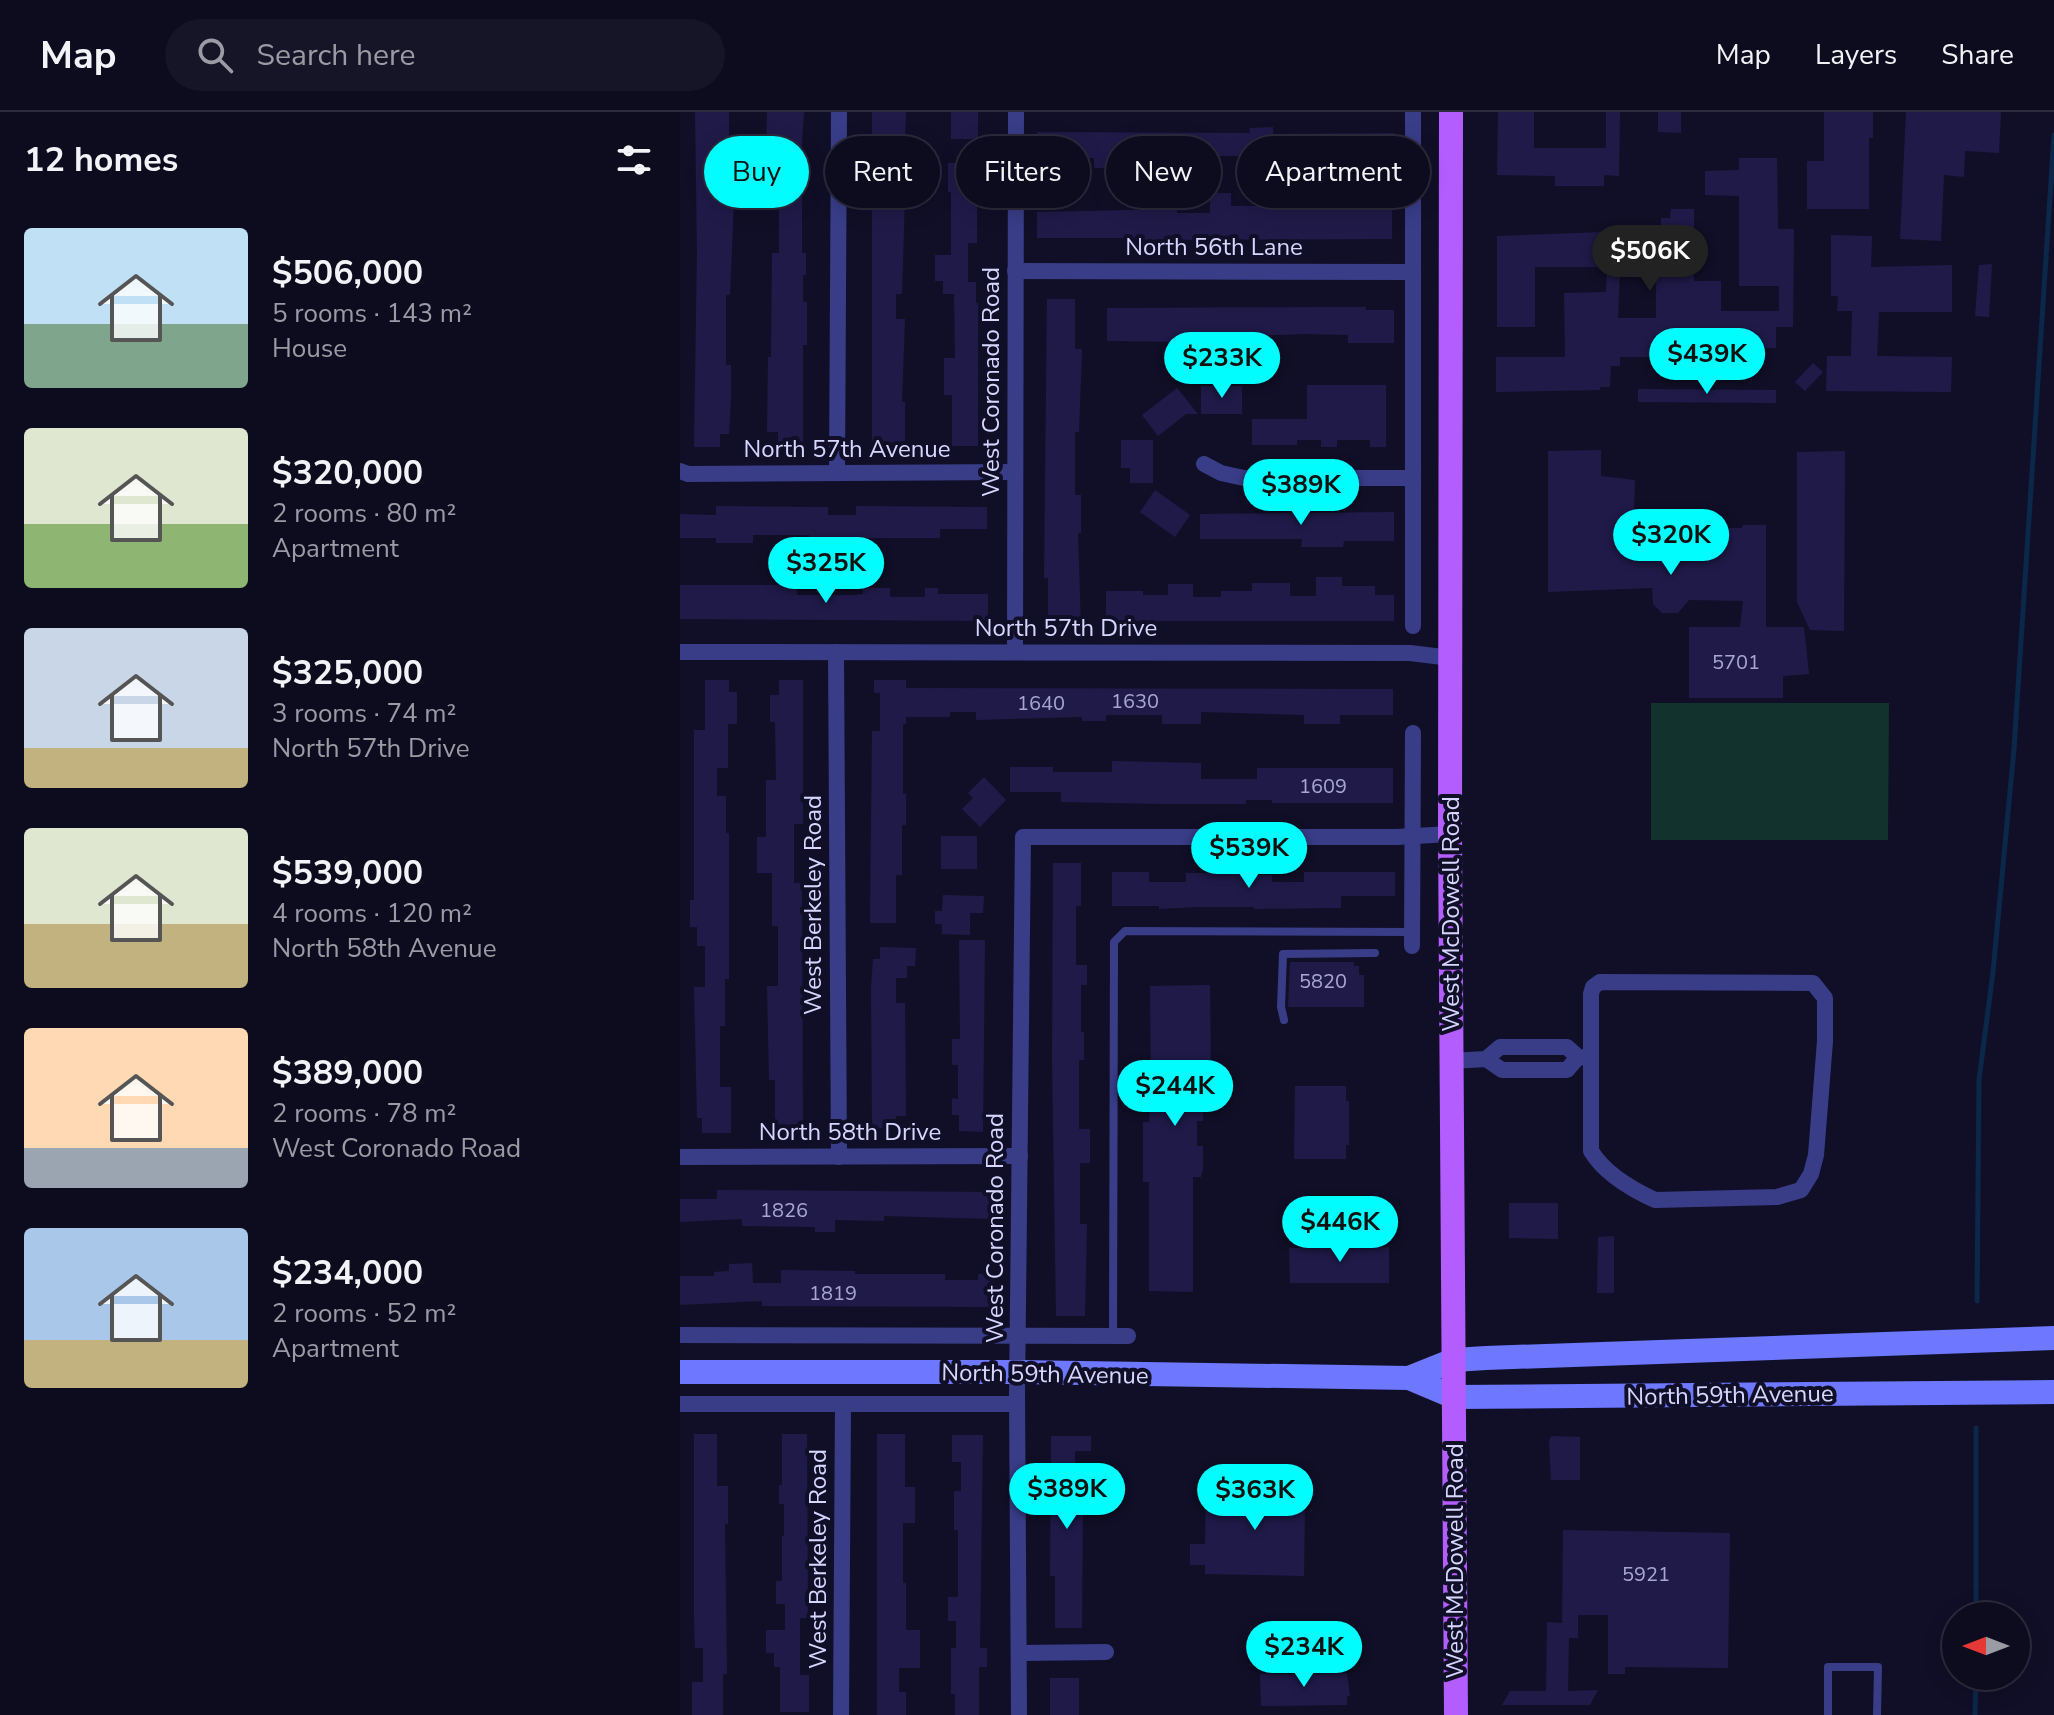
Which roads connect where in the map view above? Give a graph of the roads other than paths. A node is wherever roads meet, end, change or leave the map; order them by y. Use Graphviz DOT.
graph roads {
  1 [pos="839,112"];
  2 [pos="1016,112"];
  3 [pos="1413,112"];
  4 [pos="1451,112"];
  5 [pos="1015,271"];
  6 [pos="1413,272"];
  7 [pos="1204,464"];
  8 [pos="680,471"];
  9 [pos="1015,472"];
  10 [pos="837,473"];
  11 [pos="1413,478"];
  12 [pos="1413,626"];
  13 [pos="680,652"];
  14 [pos="836,652"];
  15 [pos="1015,652"];
  16 [pos="1451,658"];
  17 [pos="1413,733"];
  18 [pos="1450,834"];
  19 [pos="1413,836"];
  20 [pos="1412,939"];
  21 [pos="1375,953"];
  22 [pos="1284,1020"];
  23 [pos="1584,1058"];
  24 [pos="1486,1059"];
  25 [pos="1451,1061"];
  26 [pos="1020,1156"];
  27 [pos="680,1157"];
  28 [pos="839,1157"];
  29 [pos="680,1335"];
  30 [pos="1019,1335"];
  31 [pos="1120,1336"];
  32 [pos="2054,1338"];
  33 [pos="1454,1360"];
  34 [pos="680,1372"];
  35 [pos="1018,1372"];
  36 [pos="1409,1378"];
  37 [pos="2054,1392"];
  38 [pos="1454,1397"];
  39 [pos="680,1404"];
  40 [pos="843,1404"];
  41 [pos="1017,1404"];
  42 [pos="1106,1652"];
  43 [pos="1019,1653"];
  44 [pos="841,1715"];
  45 [pos="1019,1715"];
  46 [pos="1456,1715"];
  47 [pos="1828,1715"];
  48 [pos="1877,1715"];
  1 -- 10 [label="street"];
  2 -- 5 [label="street, West Coronado Road"];
  3 -- 6 [label="street"];
  4 -- 16 [label="main road, West McDowell Road"];
  5 -- 6 [label="street, North 56th Lane"];
  5 -- 9 [label="street, West Coronado Road"];
  6 -- 11 [label="street"];
  7 -- 11 [label="street"];
  8 -- 10 [label="street, North 57th Avenue"];
  9 -- 10 [label="street, North 57th Avenue"];
  9 -- 15 [label="street, West Coronado Road"];
  11 -- 12 [label="street"];
  13 -- 14 [label="street, North 57th Drive"];
  14 -- 15 [label="street, North 57th Drive"];
  14 -- 28 [label="street, West Berkeley Road"];
  15 -- 16 [label="street, North 57th Drive"];
  16 -- 18 [label="main road, West McDowell Road"];
  17 -- 19 [label="street, West McDowell Road"];
  18 -- 19 [label="street"];
  18 -- 25 [label="main road, West McDowell Road"];
  19 -- 20 [label="street, West McDowell Road"];
  19 -- 26 [label="street, West Coronado Road"];
  20 -- 31 [label="lane"];
  21 -- 22 [label="lane"];
  23 -- 23 [label="street"];
  23 -- 24 [label="street"];
  23 -- 24 [label="street"];
  24 -- 25 [label="street"];
  25 -- 33 [label="main road, West McDowell Road"];
  26 -- 28 [label="street, North 58th Drive"];
  26 -- 30 [label="street, West Coronado Road"];
  27 -- 28 [label="street, North 58th Drive"];
  29 -- 30 [label="street, North 59th Avenue"];
  30 -- 31 [label="street, North 59th Avenue"];
  30 -- 35 [label="street, West Coronado Road"];
  32 -- 33 [label="main road, North 59th Avenue"];
  33 -- 36 [label="main road, North 59th Avenue"];
  33 -- 38 [label="main road, West McDowell Road"];
  34 -- 35 [label="main road, North 59th Avenue"];
  35 -- 36 [label="main road, North 59th Avenue"];
  35 -- 41 [label="street, West Coronado Road"];
  36 -- 38 [label="main road, North 59th Avenue"];
  37 -- 38 [label="main road, North 59th Avenue"];
  38 -- 46 [label="main road, West McDowell Road"];
  39 -- 40 [label="street, North 59th Avenue"];
  40 -- 41 [label="street, North 59th Avenue"];
  40 -- 44 [label="street, West Berkeley Road"];
  41 -- 43 [label="street, West Coronado Road"];
  42 -- 43 [label="street"];
  43 -- 45 [label="street, West Coronado Road"];
  47 -- 48 [label="lane"];
}
